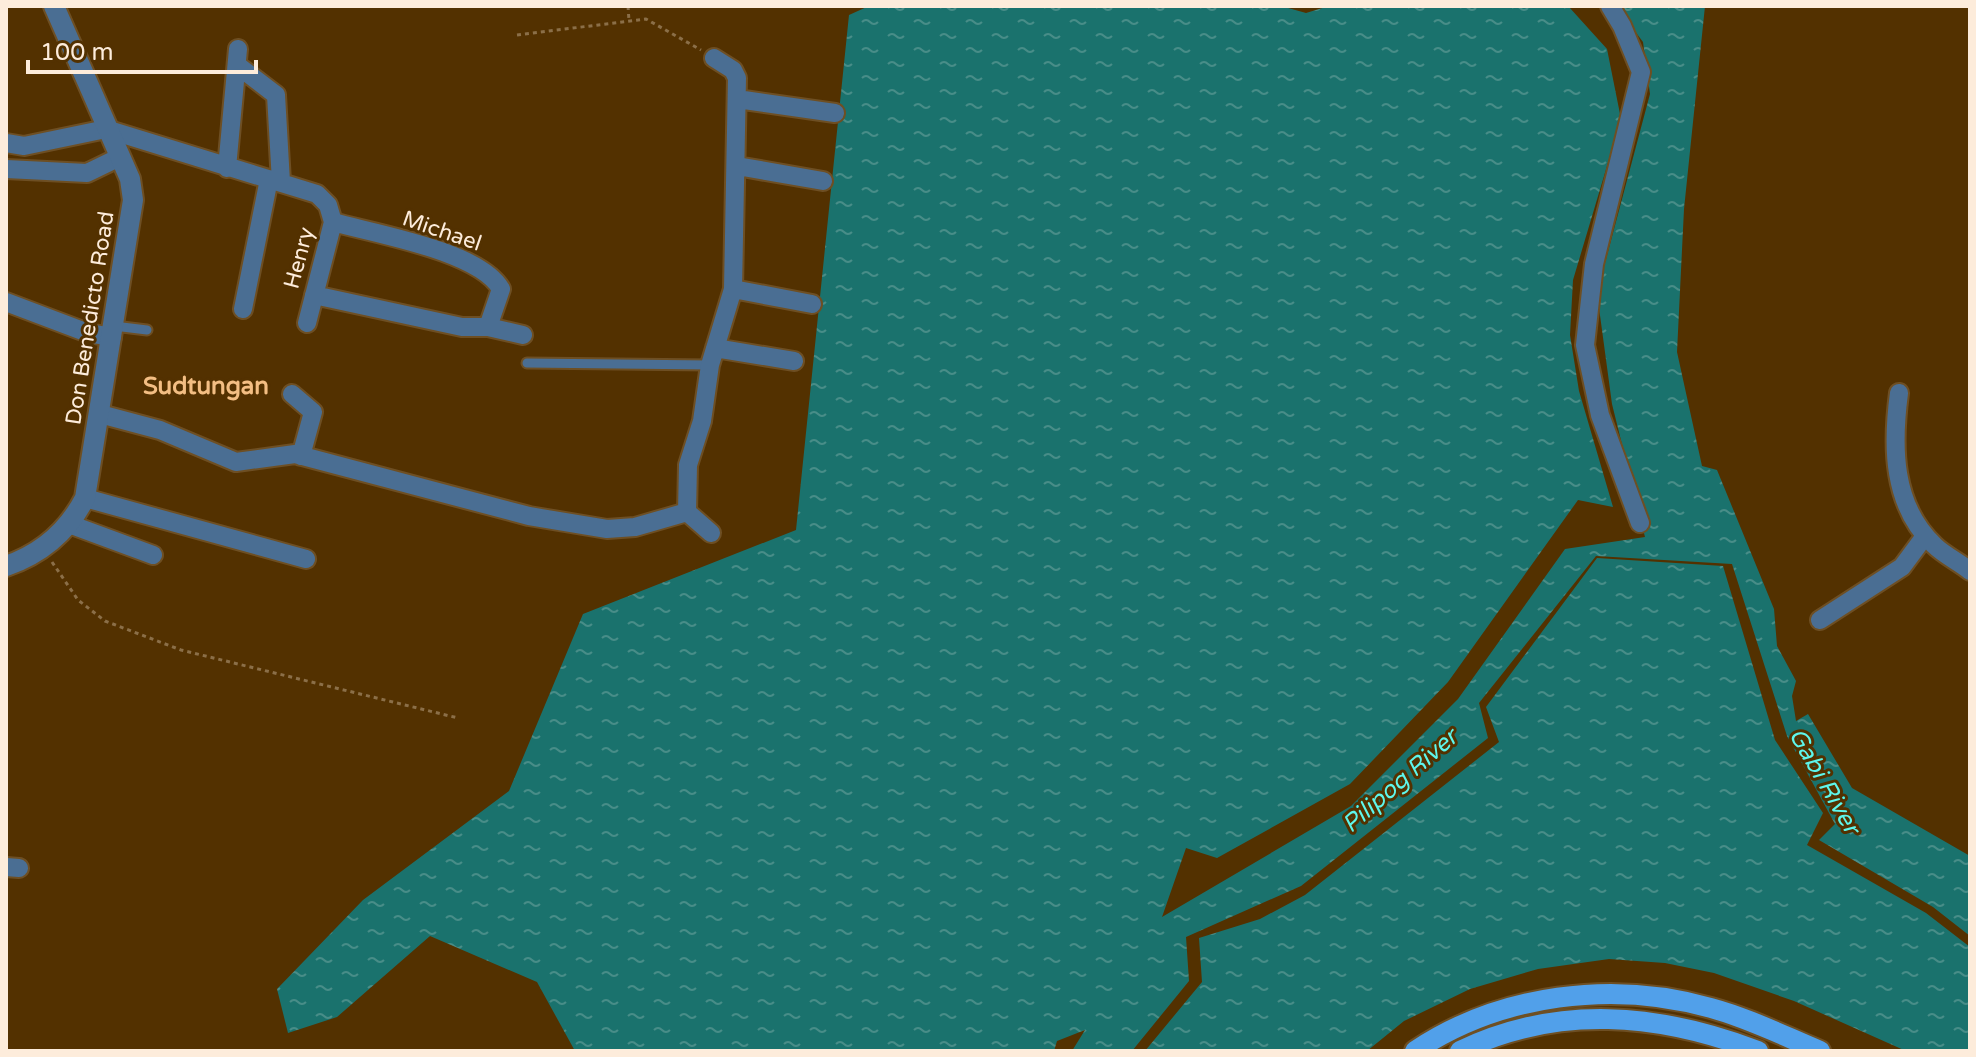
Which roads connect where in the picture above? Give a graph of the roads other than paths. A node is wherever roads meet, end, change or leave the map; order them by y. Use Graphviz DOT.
graph roads {
  1 [pos="54,6"];
  2 [pos="1610,6"];
  3 [pos="714,58"];
  4 [pos="737,99"];
  5 [pos="835,113"];
  6 [pos="106,129"];
  7 [pos="6,143"];
  8 [pos="120,157"];
  9 [pos="737,166"];
  10 [pos="227,168"];
  11 [pos="6,169"];
  12 [pos="275,181"];
  13 [pos="823,181"];
  14 [pos="330,213"];
  15 [pos="733,289"];
  16 [pos="314,295"];
  17 [pos="6,302"];
  18 [pos="812,304"];
  19 [pos="243,309"];
  20 [pos="307,323"];
  21 [pos="488,327"];
  22 [pos="147,330"];
  23 [pos="113,331"];
  24 [pos="523,335"];
  25 [pos="713,356"];
  26 [pos="794,361"];
  27 [pos="527,363"];
  28 [pos="1899,393"];
  29 [pos="292,394"];
  30 [pos="100,414"];
  31 [pos="301,456"];
  32 [pos="85,498"];
  33 [pos="687,512"];
  34 [pos="1640,523"];
  35 [pos="69,524"];
  36 [pos="711,533"];
  37 [pos="1925,536"];
  38 [pos="153,555"];
  39 [pos="306,559"];
  40 [pos="6,566"];
  41 [pos="1970,571"];
  42 [pos="1820,620"];
  43 [pos="1415,1051"];
  44 [pos="1460,1051"];
  45 [pos="1758,1051"];
  46 [pos="1820,1051"];
  1 -- 6 [label="street, Don Benedicto Road"];
  2 -- 34 [label="street"];
  3 -- 4 [label="street"];
  4 -- 5 [label="street"];
  4 -- 9 [label="street"];
  6 -- 7 [label="street"];
  6 -- 8 [label="street, Don Benedicto Road"];
  6 -- 10 [label="street, Michael"];
  8 -- 11 [label="street"];
  8 -- 23 [label="street, Don Benedicto Road"];
  9 -- 13 [label="street"];
  9 -- 15 [label="street"];
  10 -- 12 [label="street, Michael"];
  10 -- 12 [label="street"];
  12 -- 14 [label="street, Michael"];
  12 -- 19 [label="street"];
  14 -- 16 [label="street, Henry"];
  14 -- 21 [label="street, Michael"];
  15 -- 18 [label="street"];
  15 -- 25 [label="street"];
  16 -- 20 [label="street, Henry"];
  16 -- 21 [label="street"];
  17 -- 23 [label="street"];
  21 -- 24 [label="street"];
  22 -- 23 [label="lane"];
  23 -- 30 [label="street, Don Benedicto Road"];
  25 -- 26 [label="street"];
  25 -- 27 [label="lane"];
  25 -- 33 [label="street"];
  28 -- 37 [label="street"];
  29 -- 31 [label="street"];
  30 -- 31 [label="street"];
  30 -- 32 [label="street, Don Benedicto Road"];
  31 -- 33 [label="street"];
  32 -- 35 [label="street, Don Benedicto Road"];
  32 -- 39 [label="street"];
  33 -- 36 [label="street"];
  35 -- 38 [label="street"];
  35 -- 40 [label="street, Don Benedicto Road"];
  37 -- 41 [label="street"];
  37 -- 42 [label="street"];
  43 -- 46 [label="main road"];
  44 -- 45 [label="main road"];
}
